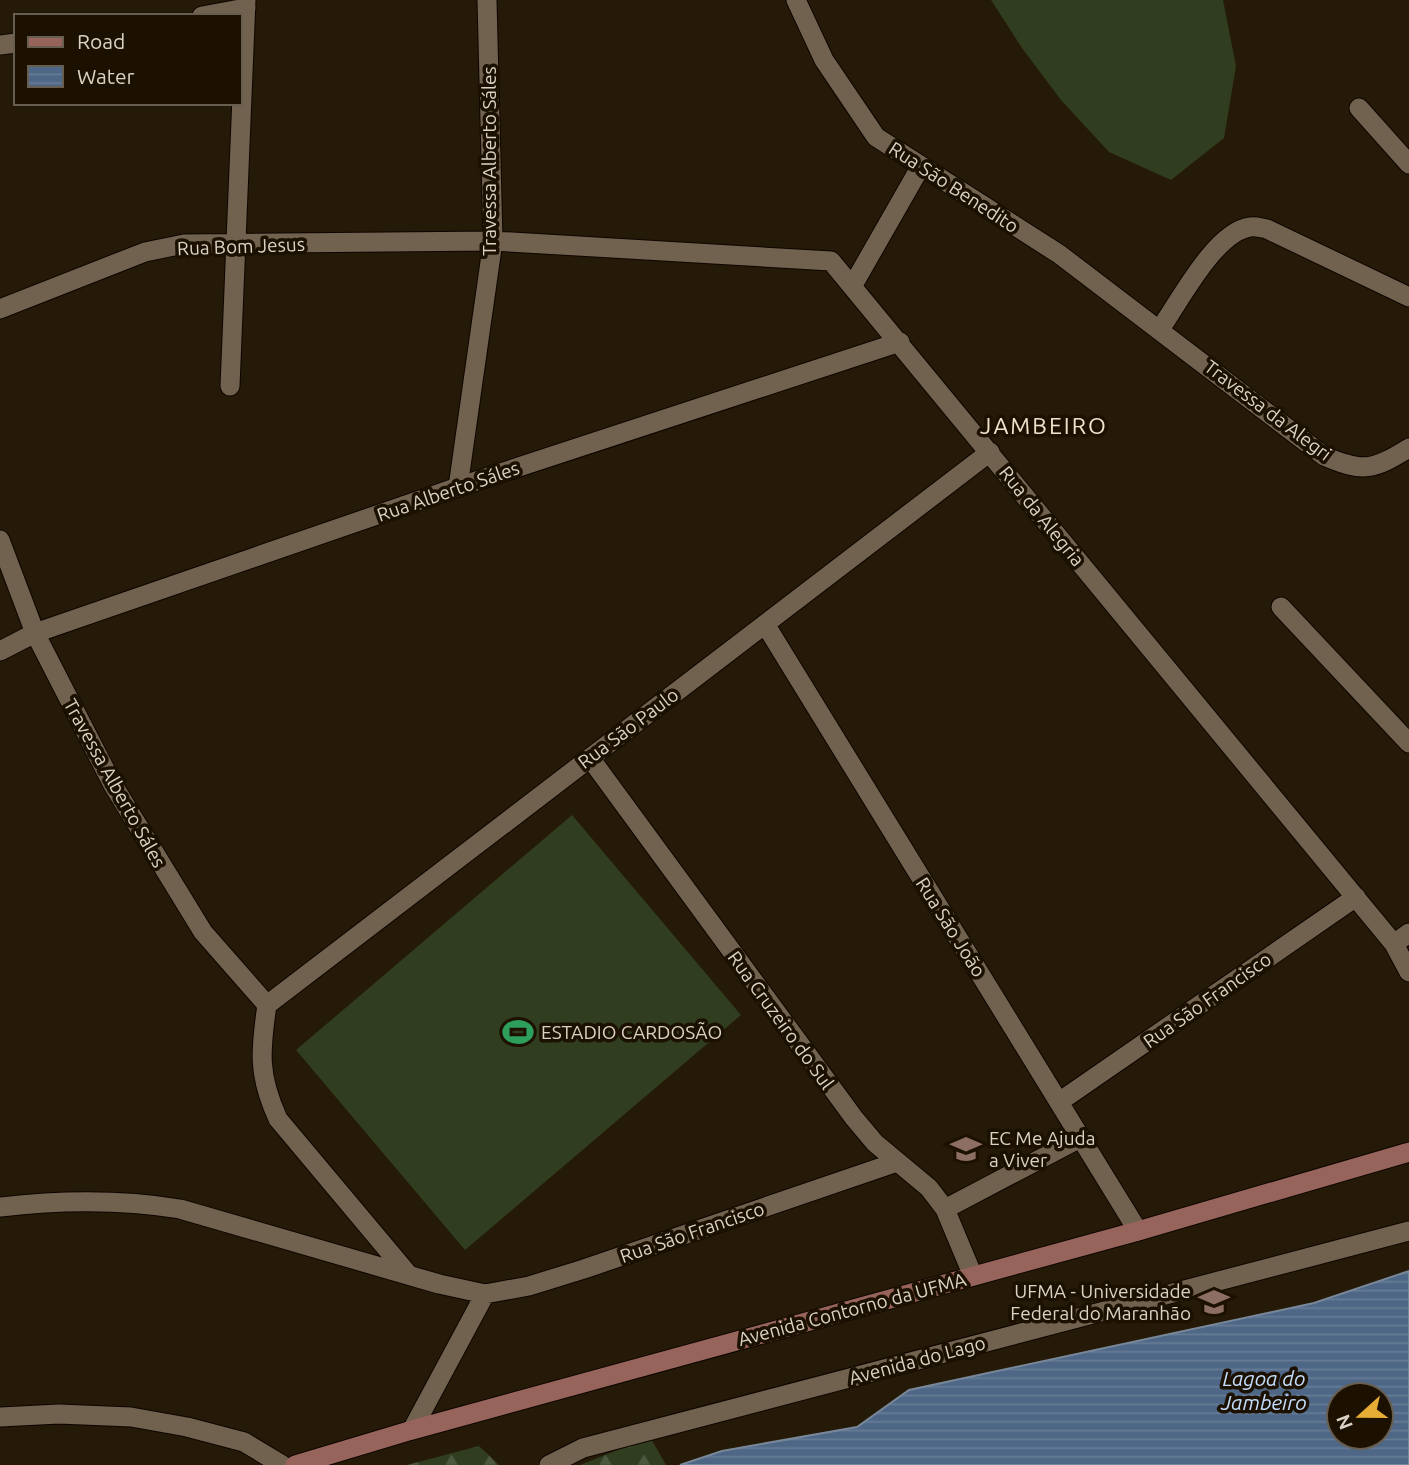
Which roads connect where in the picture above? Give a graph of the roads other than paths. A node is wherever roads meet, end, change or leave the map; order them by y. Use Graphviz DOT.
graph roads {
  1 [pos="487,0"];
  2 [pos="796,0"];
  3 [pos="246,4"];
  4 [pos="209,14"];
  5 [pos="242,91"];
  6 [pos="241,105"];
  7 [pos="1359,108"];
  8 [pos="1409,164"];
  9 [pos="921,166"];
  10 [pos="493,242"];
  11 [pos="235,244"];
  12 [pos="853,285"];
  13 [pos="1409,297"];
  14 [pos="0,309"];
  15 [pos="1160,329"];
  16 [pos="900,342"];
  17 [pos="230,386"];
  18 [pos="1409,447"];
  19 [pos="990,452"];
  20 [pos="458,488"];
  21 [pos="0,540"];
  22 [pos="1281,607"];
  23 [pos="765,624"];
  24 [pos="35,633"];
  25 [pos="0,650"];
  26 [pos="1409,743"];
  27 [pos="590,758"];
  28 [pos="1356,897"];
  29 [pos="1402,938"];
  30 [pos="1409,972"];
  31 [pos="267,1004"];
  32 [pos="1059,1102"];
  33 [pos="1080,1138"];
  34 [pos="1409,1153"];
  35 [pos="897,1162"];
  36 [pos="0,1207"];
  37 [pos="945,1209"];
  38 [pos="1138,1231"];
  39 [pos="1409,1231"];
  40 [pos="408,1274"];
  41 [pos="973,1276"];
  42 [pos="485,1294"];
  43 [pos="0,1417"];
  44 [pos="412,1430"];
  45 [pos="282,1465"];
  46 [pos="295,1465"];
  47 [pos="549,1465"];
  1 -- 10 [label="street, Travessa Alberto Sáles"];
  2 -- 9 [label="street, Rua São Benedito"];
  3 -- 4 [label="street"];
  3 -- 5 [label="street"];
  6 -- 11 [label="street"];
  7 -- 8 [label="street"];
  9 -- 12 [label="street"];
  9 -- 15 [label="street, Rua São Benedito"];
  10 -- 11 [label="street, Rua Bom Jesus"];
  10 -- 12 [label="street, Rua da Alegria"];
  10 -- 20 [label="street, Travessa Alberto Sáles"];
  11 -- 14 [label="street, Rua Bom Jesus"];
  11 -- 17 [label="street"];
  12 -- 16 [label="street, Rua da Alegria"];
  13 -- 15 [label="street"];
  15 -- 18 [label="street, Travessa da Alegri"];
  16 -- 19 [label="street, Rua da Alegria"];
  16 -- 20 [label="street, Rua Alberto Sáles"];
  19 -- 23 [label="street, Rua São Paulo"];
  19 -- 28 [label="street, Rua da Alegria"];
  20 -- 24 [label="street, Rua Alberto Sáles"];
  21 -- 24 [label="street, Travessa Alberto Sáles"];
  22 -- 26 [label="street"];
  23 -- 27 [label="street, Rua São Paulo"];
  23 -- 32 [label="street, Rua São João"];
  24 -- 25 [label="street, Rua Alberto Sáles"];
  24 -- 31 [label="street, Travessa Alberto Sáles"];
  27 -- 31 [label="street, Rua São Paulo"];
  27 -- 35 [label="street, Rua Cruzeiro do Sul"];
  28 -- 29 [label="street, Rua da Alegria"];
  28 -- 32 [label="street, Rua São Francisco"];
  29 -- 30 [label="street, Rua da Alegria"];
  31 -- 40 [label="street"];
  32 -- 33 [label="street, Rua São João"];
  33 -- 37 [label="street"];
  33 -- 38 [label="street, Rua São João"];
  34 -- 38 [label="main road, Avenida Contorno da UFMA"];
  35 -- 37 [label="street, Rua Cruzeiro do Sul"];
  35 -- 42 [label="street, Rua São Francisco"];
  36 -- 40 [label="street, Rua São Francisco"];
  37 -- 41 [label="street, Rua Cruzeiro do Sul"];
  38 -- 41 [label="main road, Avenida Contorno da UFMA"];
  39 -- 47 [label="street, Avenida do Lago"];
  40 -- 42 [label="street, Rua São Francisco"];
  41 -- 44 [label="main road, Avenida Contorno da UFMA"];
  42 -- 44 [label="street"];
  43 -- 45 [label="street"];
  44 -- 46 [label="main road, Avenida Contorno da UFMA"];
}
